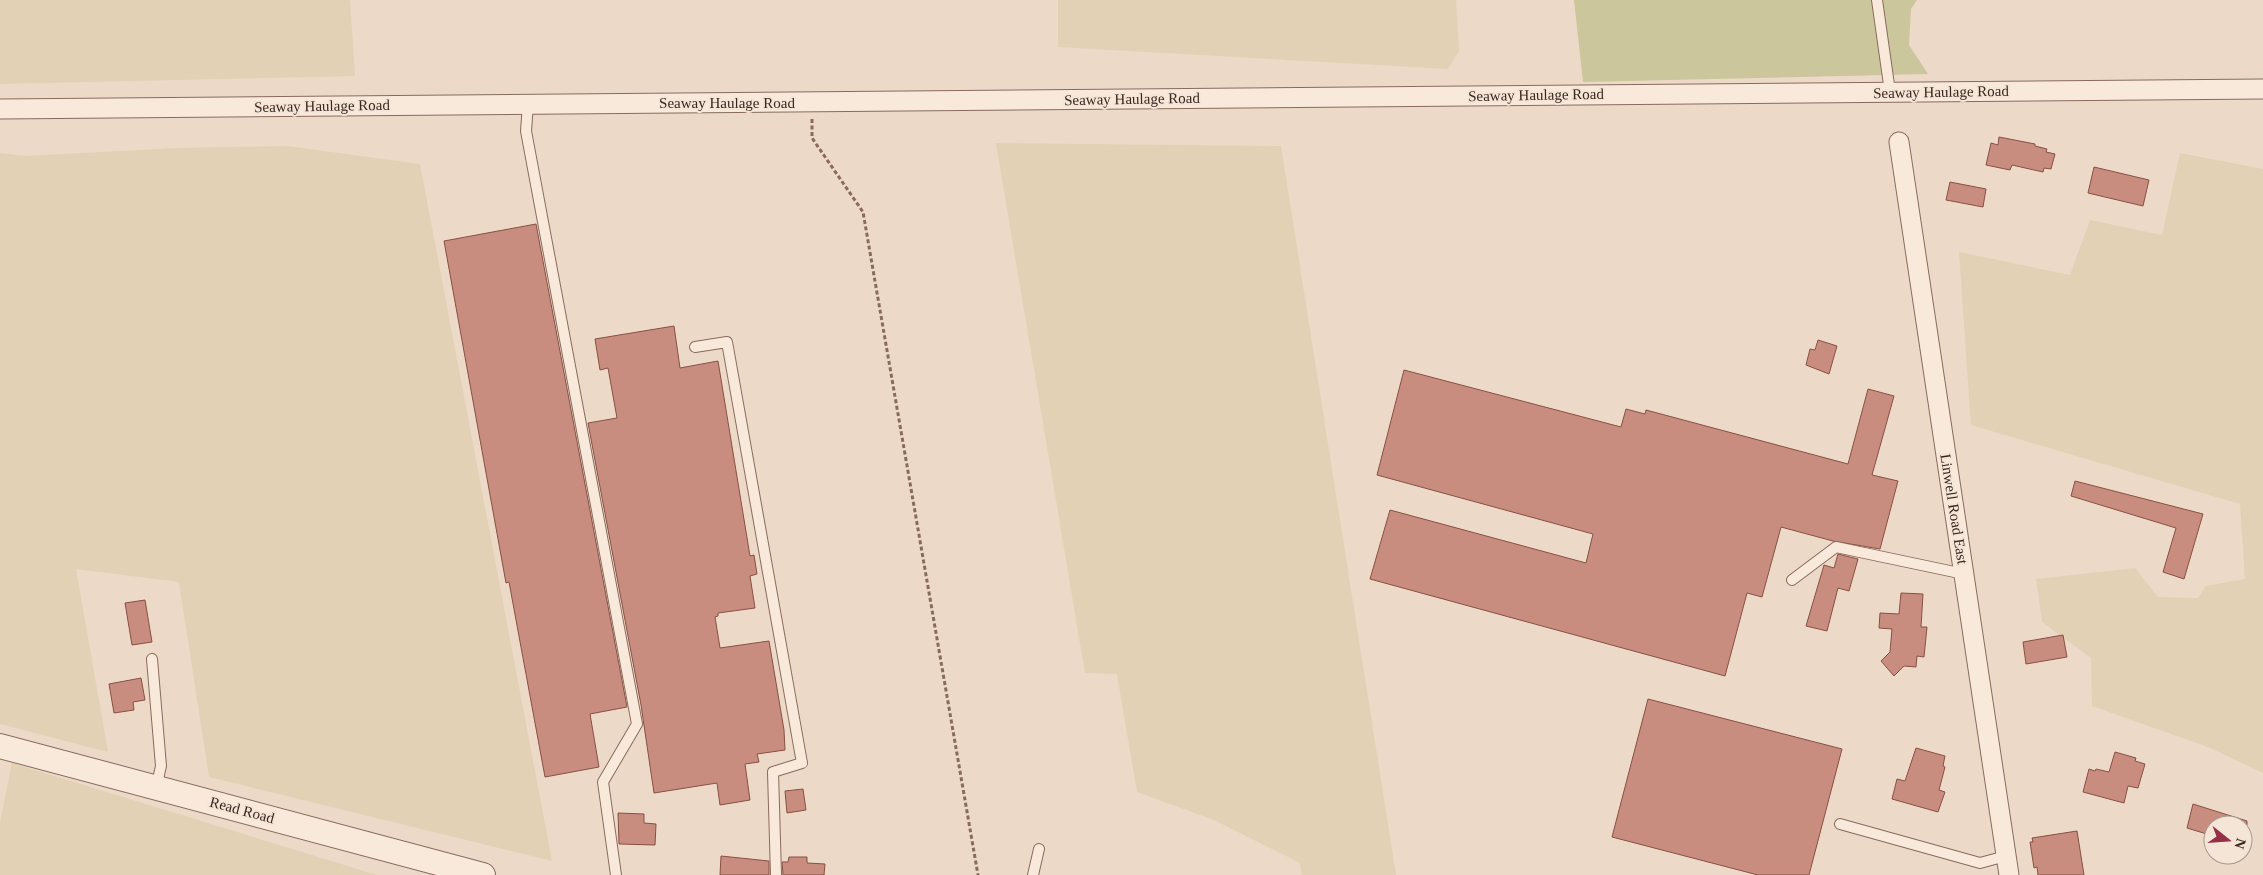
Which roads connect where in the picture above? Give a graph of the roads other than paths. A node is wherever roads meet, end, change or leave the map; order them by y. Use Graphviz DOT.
graph roads {
  1 [pos="1877,0"];
  2 [pos="2263,89"];
  3 [pos="1890,92"];
  4 [pos="528,104"];
  5 [pos="0,109"];
  6 [pos="1899,142"];
  7 [pos="695,347"];
  8 [pos="1964,574"];
  9 [pos="1792,580"];
  10 [pos="152,660"];
  11 [pos="0,746"];
  12 [pos="156,788"];
  13 [pos="1840,824"];
  14 [pos="1039,849"];
  15 [pos="2006,856"];
  16 [pos="483,875"];
  17 [pos="616,875"];
  18 [pos="776,875"];
  19 [pos="1033,875"];
  20 [pos="2009,875"];
  1 -- 3 [label="lane"];
  2 -- 3 [label="street, Seaway Haulage Road"];
  3 -- 4 [label="street, Seaway Haulage Road"];
  4 -- 5 [label="street, Seaway Haulage Road"];
  4 -- 17 [label="lane"];
  6 -- 8 [label="street, Linwell Road East"];
  7 -- 18 [label="lane"];
  8 -- 9 [label="lane"];
  8 -- 15 [label="street, Linwell Road East"];
  10 -- 12 [label="lane"];
  11 -- 12 [label="street, Read Road"];
  12 -- 16 [label="street, Read Road"];
  13 -- 15 [label="lane"];
  14 -- 19 [label="lane"];
  15 -- 20 [label="street, Linwell Road East"];
}
